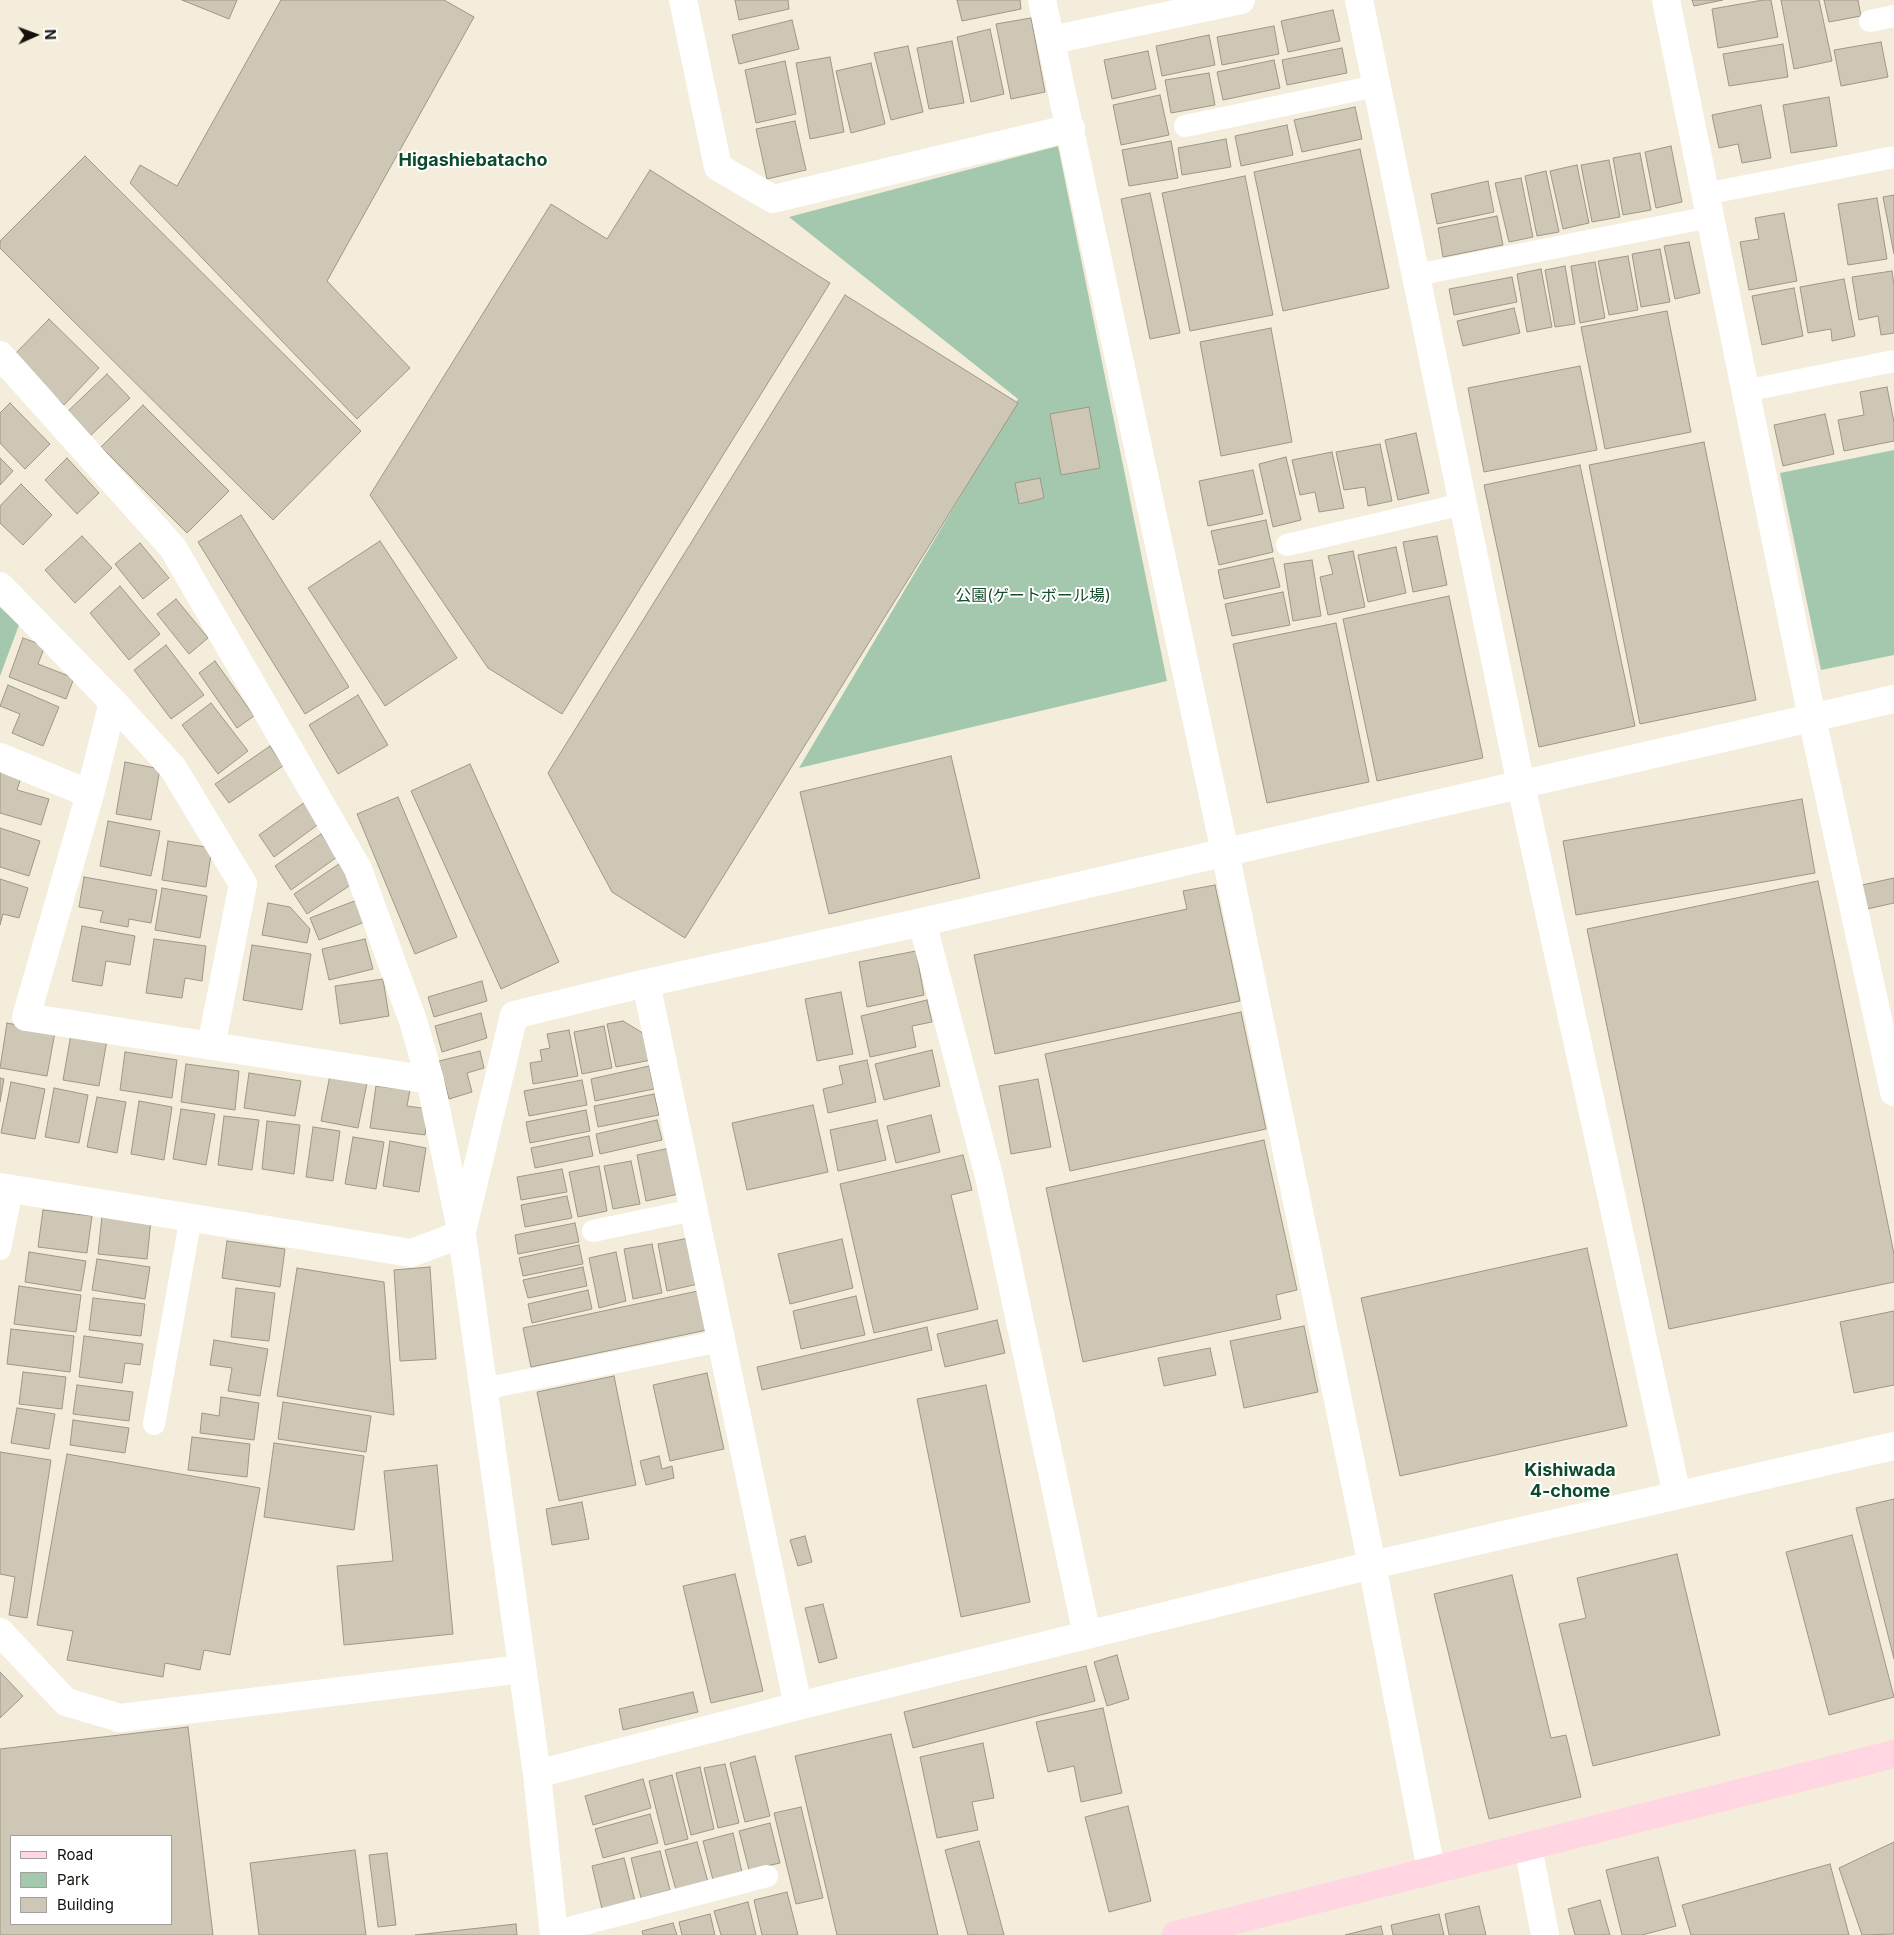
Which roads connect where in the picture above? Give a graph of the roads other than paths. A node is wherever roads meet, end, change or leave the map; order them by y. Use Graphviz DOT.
graph roads {
  1 [pos="683,0"];
  2 [pos="1042,0"];
  3 [pos="1241,0"];
  4 [pos="1359,0"];
  5 [pos="1666,0"];
  6 [pos="1894,16"];
  7 [pos="1870,21"];
  8 [pos="1052,40"];
  9 [pos="1376,86"];
  10 [pos="1185,126"];
  11 [pos="1071,128"];
  12 [pos="1894,157"];
  13 [pos="1708,205"];
  14 [pos="1416,275"];
  15 [pos="0,356"];
  16 [pos="1894,361"];
  17 [pos="1745,391"];
  18 [pos="1462,504"];
  19 [pos="1287,545"];
  20 [pos="0,586"];
  21 [pos="1894,699"];
  22 [pos="113,702"];
  23 [pos="1812,718"];
  24 [pos="0,757"];
  25 [pos="1521,785"];
  26 [pos="90,794"];
  27 [pos="1225,852"];
  28 [pos="922,922"];
  29 [pos="646,983"];
  30 [pos="210,1046"];
  31 [pos="430,1080"];
  32 [pos="1894,1092"];
  33 [pos="6,1188"];
  34 [pos="693,1210"];
  35 [pos="191,1217"];
  36 [pos="592,1231"];
  37 [pos="462,1234"];
  38 [pos="0,1249"];
  39 [pos="721,1342"];
  40 [pos="483,1389"];
  41 [pos="154,1424"];
  42 [pos="1894,1446"];
  43 [pos="1677,1496"];
  44 [pos="1372,1565"];
  45 [pos="0,1632"];
  46 [pos="1087,1635"];
  47 [pos="522,1669"];
  48 [pos="798,1706"];
  49 [pos="1894,1754"];
  50 [pos="536,1774"];
  51 [pos="1528,1847"];
  52 [pos="1431,1870"];
  53 [pos="767,1876"];
  54 [pos="554,1934"];
  55 [pos="1176,1935"];
  56 [pos="1545,1935"];
  1 -- 11 [label="street"];
  2 -- 8 [label="street"];
  3 -- 8 [label="street"];
  4 -- 9 [label="street"];
  5 -- 13 [label="street"];
  6 -- 7 [label="lane"];
  8 -- 11 [label="street"];
  9 -- 10 [label="lane"];
  9 -- 14 [label="street"];
  11 -- 27 [label="street"];
  12 -- 13 [label="lane"];
  13 -- 14 [label="lane"];
  13 -- 17 [label="street"];
  14 -- 18 [label="street"];
  15 -- 31 [label="street"];
  16 -- 17 [label="lane"];
  17 -- 23 [label="street"];
  18 -- 19 [label="lane"];
  18 -- 25 [label="street"];
  20 -- 22 [label="street"];
  21 -- 23 [label="street"];
  22 -- 26 [label="street"];
  22 -- 30 [label="street"];
  23 -- 25 [label="street"];
  23 -- 32 [label="street"];
  24 -- 26 [label="street"];
  25 -- 27 [label="street"];
  25 -- 43 [label="street"];
  26 -- 30 [label="street"];
  27 -- 28 [label="street"];
  27 -- 44 [label="street"];
  28 -- 29 [label="street"];
  28 -- 46 [label="street"];
  29 -- 34 [label="street"];
  29 -- 37 [label="street"];
  30 -- 31 [label="street"];
  31 -- 37 [label="street"];
  33 -- 35 [label="street"];
  33 -- 38 [label="lane"];
  34 -- 36 [label="lane"];
  34 -- 39 [label="street"];
  35 -- 37 [label="street"];
  35 -- 41 [label="lane"];
  37 -- 40 [label="street"];
  39 -- 40 [label="lane"];
  39 -- 48 [label="street"];
  40 -- 47 [label="street"];
  42 -- 43 [label="street"];
  43 -- 44 [label="street"];
  44 -- 46 [label="street"];
  44 -- 52 [label="street"];
  45 -- 47 [label="street"];
  46 -- 48 [label="street"];
  47 -- 50 [label="street"];
  48 -- 50 [label="street"];
  49 -- 51 [label="street"];
  50 -- 54 [label="street"];
  51 -- 52 [label="street"];
  51 -- 56 [label="street"];
  52 -- 55 [label="street"];
  53 -- 54 [label="lane"];
}
